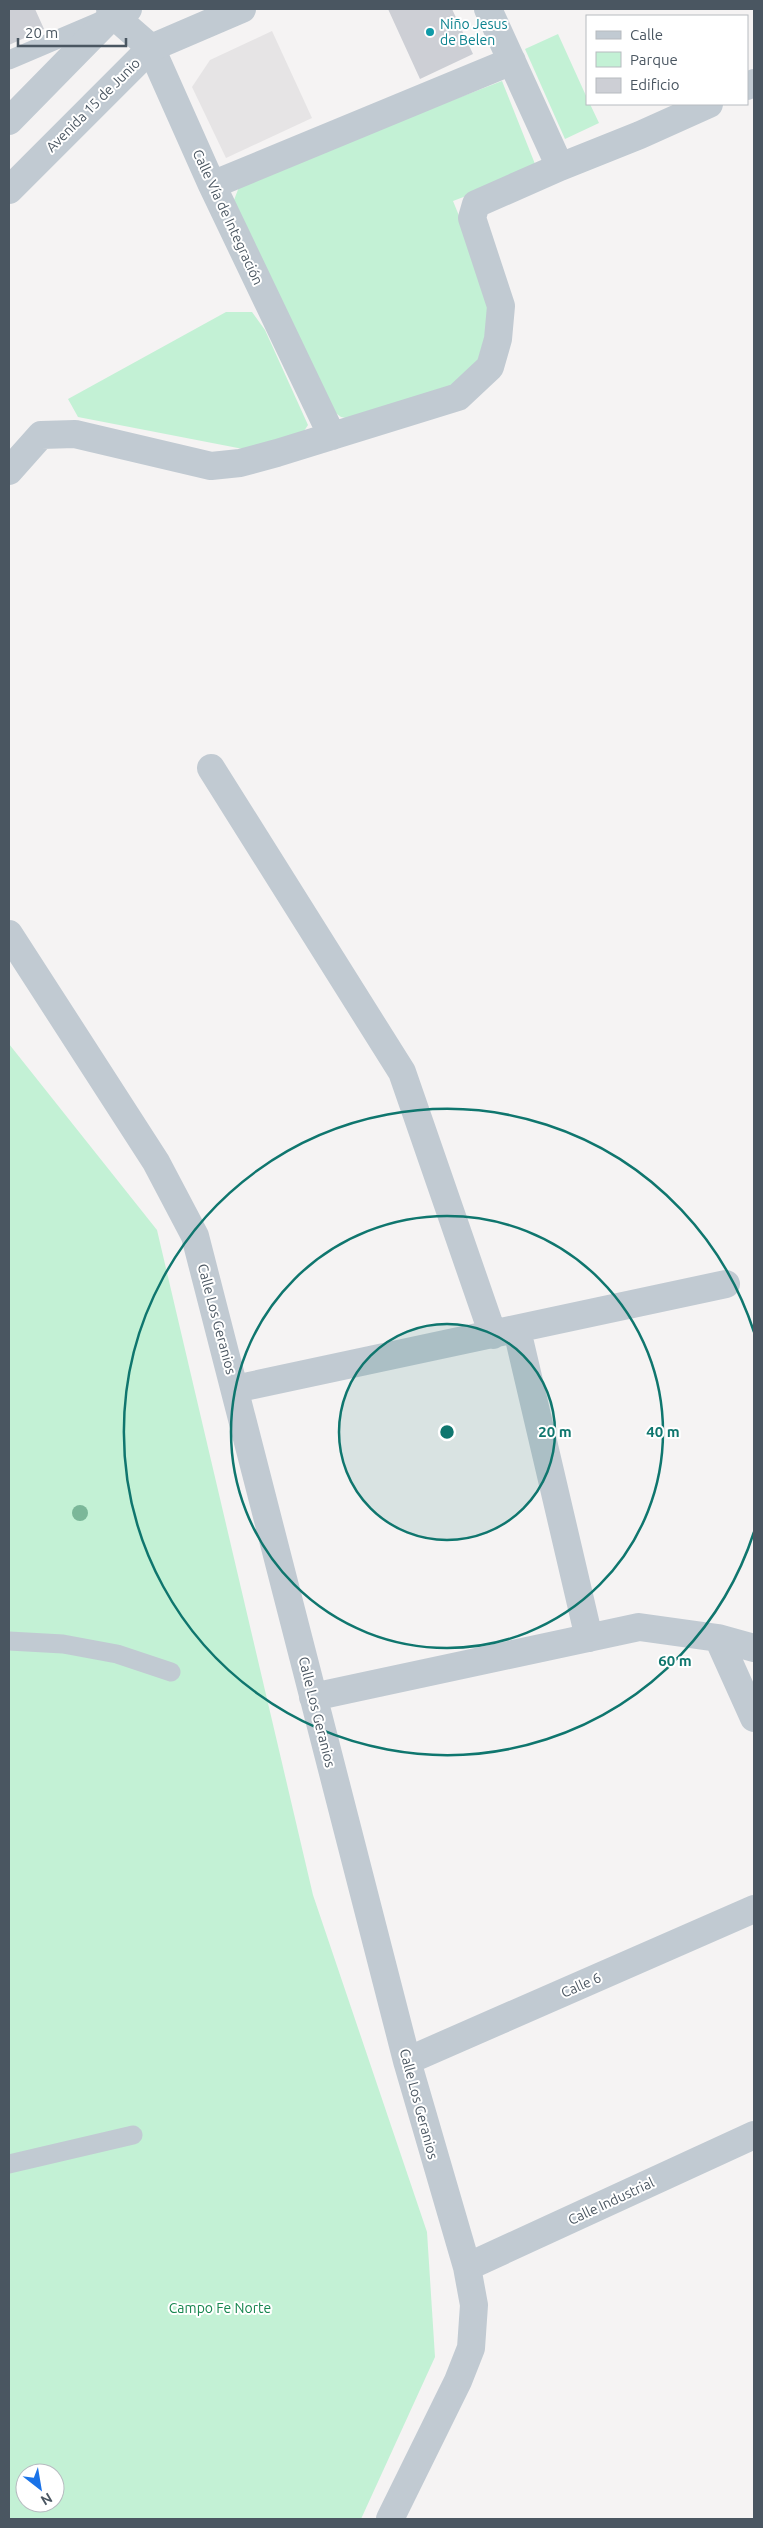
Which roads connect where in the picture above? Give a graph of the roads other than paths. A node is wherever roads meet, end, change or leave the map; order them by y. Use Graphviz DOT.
graph roads {
  1 [pos="242,9"];
  2 [pos="488,9"];
  3 [pos="117,11"];
  4 [pos="151,48"];
  5 [pos="9,60"];
  6 [pos="512,61"];
  7 [pos="707,105"];
  8 [pos="9,120"];
  9 [pos="560,167"];
  10 [pos="212,185"];
  11 [pos="9,190"];
  12 [pos="332,436"];
  13 [pos="9,471"];
  14 [pos="212,768"];
  15 [pos="9,934"];
  16 [pos="726,1284"];
  17 [pos="505,1333"];
  18 [pos="235,1389"];
  19 [pos="589,1638"];
  20 [pos="718,1638"];
  21 [pos="9,1641"];
  22 [pos="754,1648"];
  23 [pos="171,1672"];
  24 [pos="313,1697"];
  25 [pos="754,1718"];
  26 [pos="754,1909"];
  27 [pos="407,2061"];
  28 [pos="133,2135"];
  29 [pos="754,2135"];
  30 [pos="9,2164"];
  31 [pos="467,2266"];
  32 [pos="390,2519"];
  1 -- 4 [label="street, Avenida 15 de Junio"];
  2 -- 6 [label="street"];
  3 -- 4 [label="street, Calle Vía de Integración"];
  3 -- 5 [label="lane"];
  3 -- 8 [label="street"];
  4 -- 10 [label="street, Calle Vía de Integración"];
  4 -- 11 [label="street, Avenida 15 de Junio"];
  6 -- 9 [label="street"];
  6 -- 10 [label="street"];
  7 -- 9 [label="street"];
  9 -- 12 [label="street"];
  10 -- 12 [label="street, Calle Vía de Integración"];
  12 -- 13 [label="street"];
  14 -- 17 [label="street"];
  15 -- 18 [label="street, Calle Los Geranios"];
  16 -- 17 [label="street"];
  17 -- 18 [label="street"];
  17 -- 19 [label="street"];
  18 -- 24 [label="street, Calle Los Geranios"];
  19 -- 20 [label="street"];
  19 -- 24 [label="street"];
  20 -- 22 [label="street"];
  20 -- 25 [label="street"];
  21 -- 23 [label="lane"];
  24 -- 27 [label="street, Calle Los Geranios"];
  26 -- 27 [label="street, Calle 6"];
  27 -- 31 [label="street, Calle Los Geranios"];
  28 -- 30 [label="lane"];
  29 -- 31 [label="street, Calle Industrial"];
  31 -- 32 [label="street, Calle Los Geranios"];
}
